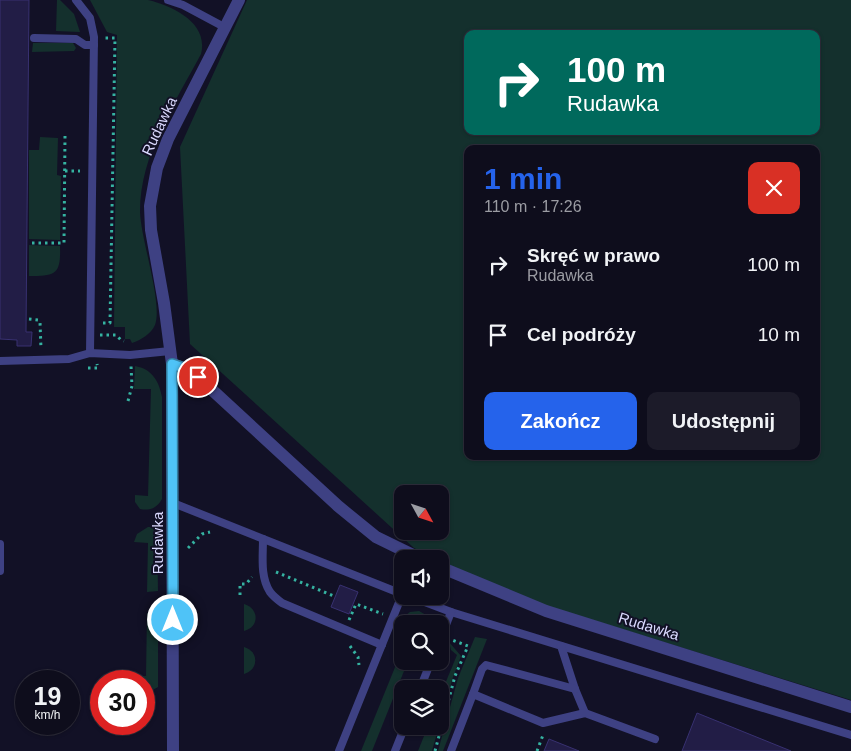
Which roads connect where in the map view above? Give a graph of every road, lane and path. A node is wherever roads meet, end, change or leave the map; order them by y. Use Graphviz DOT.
graph roads {
  1 [pos="76,0"];
  2 [pos="168,0"];
  3 [pos="239,0"];
  4 [pos="226,28"];
  5 [pos="34,38"];
  6 [pos="94,45"];
  7 [pos="65,136"];
  8 [pos="32,243"];
  9 [pos="29,318"];
  10 [pos="170,351"];
  11 [pos="90,353"];
  12 [pos="40,360"];
  13 [pos="0,361"];
  14 [pos="172,364"];
  15 [pos="173,503"];
  16 [pos="216,531"];
  17 [pos="263,540"];
  18 [pos="0,544"];
  19 [pos="186,550"];
  20 [pos="403,550"];
  21 [pos="263,570"];
  22 [pos="0,571"];
  23 [pos="449,571"];
  24 [pos="394,591"];
  25 [pos="240,595"];
  26 [pos="336,597"];
  27 [pos="398,605"];
  28 [pos="433,605"];
  29 [pos="451,612"];
  30 [pos="449,617"];
  31 [pos="449,640"];
  32 [pos="382,645"];
  33 [pos="561,646"];
  34 [pos="575,689"];
  35 [pos="473,694"];
  36 [pos="851,707"];
  37 [pos="585,713"];
  38 [pos="401,735"];
  39 [pos="851,735"];
  40 [pos="655,740"];
  41 [pos="173,751"];
  42 [pos="339,751"];
  43 [pos="395,751"];
  44 [pos="435,751"];
  45 [pos="451,751"];
  1 -- 6 [label="lane"];
  2 -- 4 [label="lane"];
  3 -- 4 [label="street, Rudawka"];
  4 -- 10 [label="street, Rudawka"];
  5 -- 6 [label="lane"];
  6 -- 11 [label="lane"];
  7 -- 8 [label="path"];
  9 -- 12 [label="path"];
  10 -- 11 [label="lane"];
  10 -- 14 [label="street, Rudawka"];
  11 -- 12 [label="lane"];
  12 -- 13 [label="lane"];
  14 -- 15 [label="street, Rudawka"];
  14 -- 20 [label="street"];
  15 -- 17 [label="lane"];
  15 -- 41 [label="street, Rudawka"];
  16 -- 19 [label="path"];
  17 -- 21 [label="lane"];
  17 -- 24 [label="lane"];
  18 -- 22 [label="lane"];
  21 -- 25 [label="path"];
  21 -- 26 [label="path"];
  21 -- 32 [label="lane"];
  23 -- 36 [label="street, Rudawka"];
  27 -- 32 [label="lane"];
  28 -- 29 [label="lane"];
  29 -- 30 [label="lane"];
  29 -- 33 [label="lane"];
  31 -- 44 [label="path"];
  32 -- 42 [label="lane"];
  33 -- 34 [label="lane"];
  33 -- 39 [label="lane"];
  34 -- 35 [label="lane"];
  34 -- 37 [label="lane"];
  35 -- 37 [label="lane"];
  35 -- 45 [label="lane"];
  37 -- 40 [label="lane"];
  38 -- 43 [label="lane"];
}
